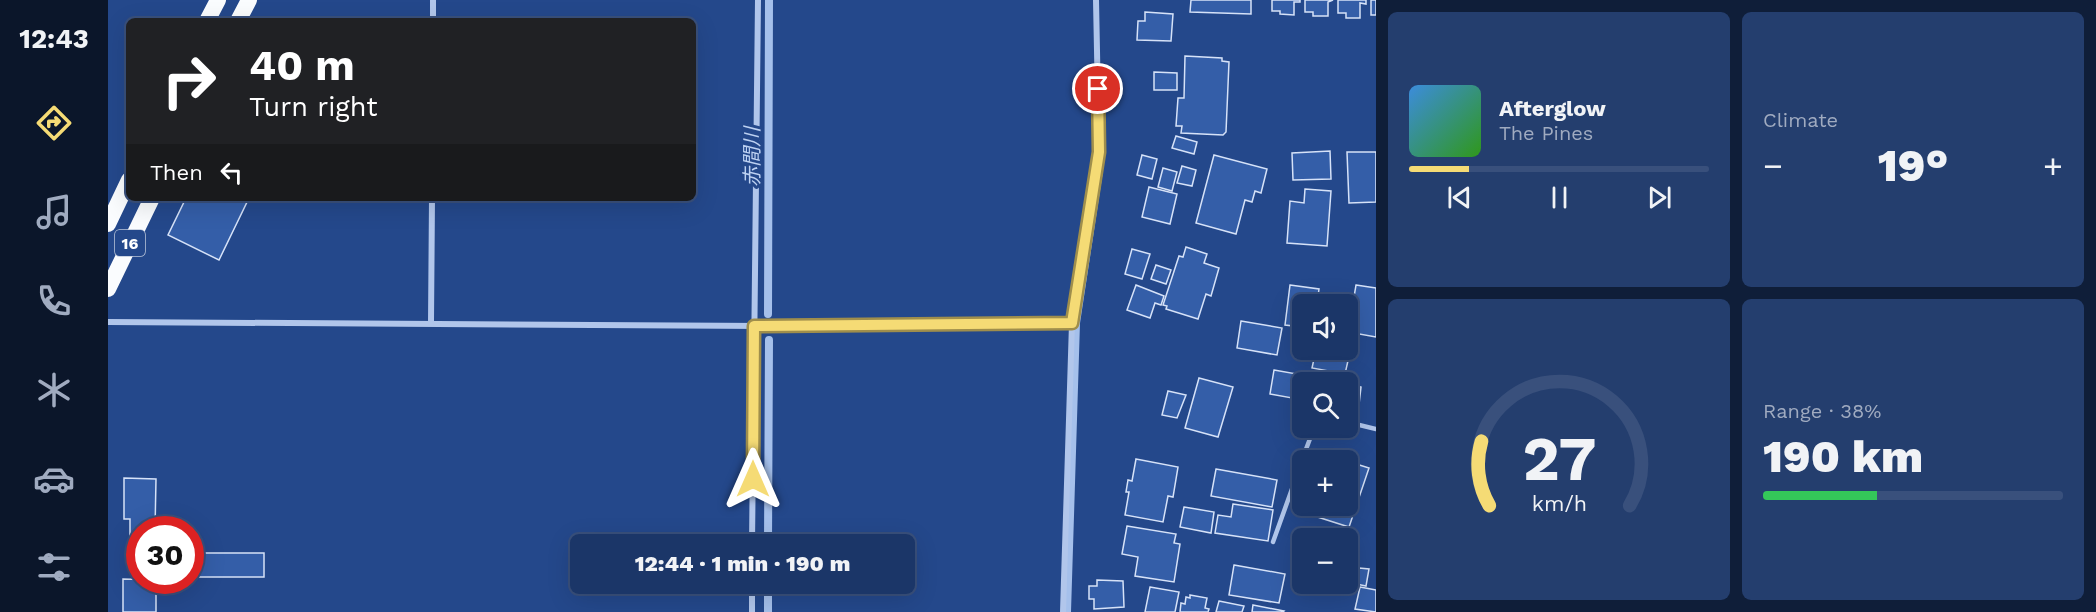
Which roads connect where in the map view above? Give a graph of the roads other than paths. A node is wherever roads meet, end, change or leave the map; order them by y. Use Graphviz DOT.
graph roads {
  1 [pos="218,0"];
  2 [pos="249,0"];
  3 [pos="433,0"];
  4 [pos="758,0"];
  5 [pos="1096,0"];
  6 [pos="209,18"];
  7 [pos="240,18"];
  8 [pos="433,18"];
  9 [pos="126,186"];
  10 [pos="151,201"];
  11 [pos="432,201"];
  12 [pos="108,224"];
  13 [pos="108,289"];
  14 [pos="108,322"];
  15 [pos="431,322"];
  16 [pos="1072,323"];
  17 [pos="754,326"];
  18 [pos="1358,425"];
  19 [pos="1376,429"];
  20 [pos="1292,489"];
  21 [pos="752,534"];
  22 [pos="1273,542"];
  23 [pos="752,594"];
  24 [pos="752,612"];
  25 [pos="1063,612"];
  1 -- 6 [label="highway"];
  2 -- 7 [label="highway"];
  3 -- 8 [label="street"];
  4 -- 17 [label="street"];
  5 -- 16 [label="street"];
  9 -- 12 [label="highway, 16"];
  10 -- 13 [label="highway, 16"];
  11 -- 15 [label="street"];
  14 -- 15 [label="street"];
  15 -- 17 [label="street"];
  16 -- 17 [label="street"];
  16 -- 25 [label="street"];
  17 -- 21 [label="street"];
  18 -- 19 [label="lane"];
  20 -- 22 [label="lane"];
  23 -- 24 [label="street"];
}
